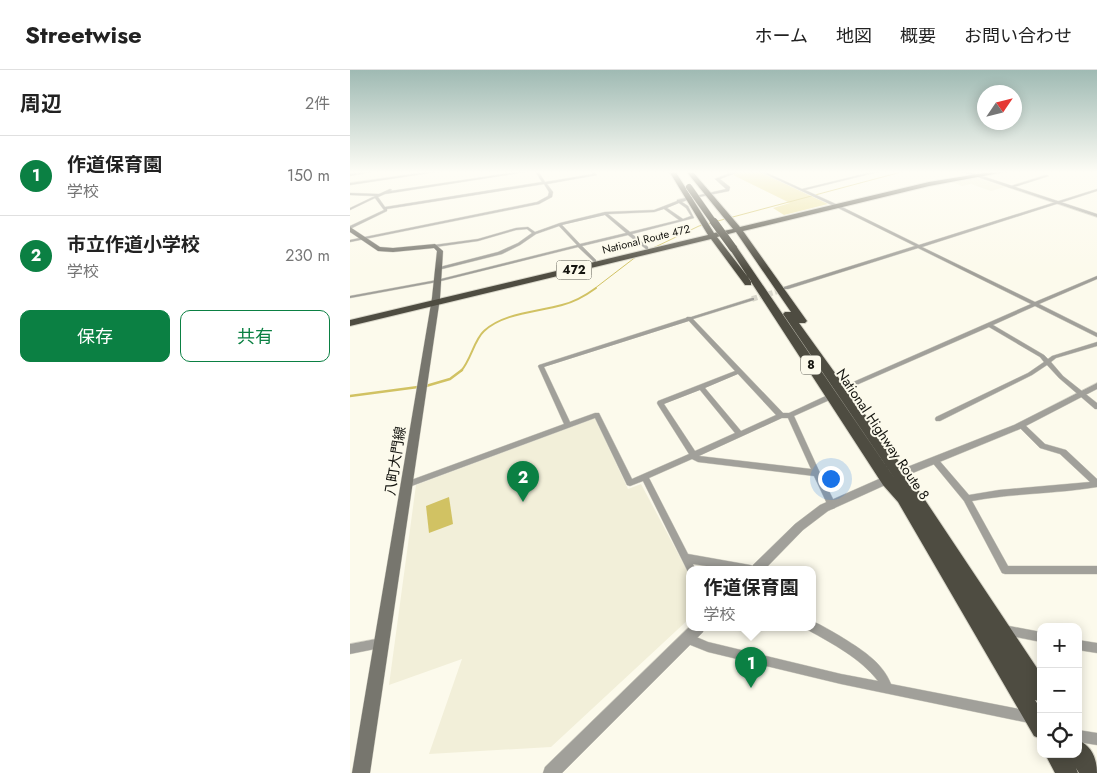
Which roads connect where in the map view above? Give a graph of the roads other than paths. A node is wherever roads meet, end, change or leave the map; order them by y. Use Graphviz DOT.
graph roads {
  1 [pos="382,204"];
  2 [pos="411,204"];
  3 [pos="535,204"];
  4 [pos="673,204"];
  5 [pos="682,204"];
  6 [pos="692,204"];
  7 [pos="703,204"];
  8 [pos="716,204"];
  9 [pos="839,204"];
  10 [pos="1054,204"];
  11 [pos="1059,204"];
  12 [pos="834,205"];
  13 [pos="384,208"];
  14 [pos="665,208"];
  15 [pos="606,213"];
  16 [pos="1097,216"];
  17 [pos="728,219"];
  18 [pos="682,220"];
  19 [pos="752,223"];
  20 [pos="560,224"];
  21 [pos="736,228"];
  22 [pos="350,229"];
  23 [pos="534,233"];
  24 [pos="629,233"];
  25 [pos="711,235"];
  26 [pos="362,237"];
  27 [pos="350,241"];
  28 [pos="689,242"];
  29 [pos="435,246"];
  30 [pos="580,246"];
  31 [pos="919,247"];
  32 [pos="646,248"];
  33 [pos="732,249"];
  34 [pos="594,261"];
  35 [pos="438,269"];
  36 [pos="1097,277"];
  37 [pos="437,281"];
  38 [pos="784,290"];
  39 [pos="350,297"];
  40 [pos="752,299"];
  41 [pos="435,301"];
  42 [pos="1035,304"];
  43 [pos="689,318"];
  44 [pos="350,319"];
  45 [pos="350,323"];
  46 [pos="990,325"];
  47 [pos="1097,335"];
  48 [pos="1097,344"];
  49 [pos="814,351"];
  50 [pos="1046,362"];
  51 [pos="739,372"];
  52 [pos="701,386"];
  53 [pos="1097,386"];
  54 [pos="840,387"];
  55 [pos="1081,394"];
  56 [pos="832,396"];
  57 [pos="1097,407"];
  58 [pos="790,414"];
  59 [pos="781,416"];
  60 [pos="938,419"];
  61 [pos="1021,425"];
  62 [pos="568,426"];
  63 [pos="740,435"];
  64 [pos="694,456"];
  65 [pos="935,461"];
  66 [pos="816,474"];
  67 [pos="645,478"];
  68 [pos="894,478"];
  69 [pos="1097,484"];
  70 [pos="405,485"];
  71 [pos="967,499"];
  72 [pos="832,505"];
  73 [pos="685,558"];
  74 [pos="689,566"];
  75 [pos="732,566"];
  76 [pos="760,566"];
  77 [pos="1097,570"];
  78 [pos="816,628"];
  79 [pos="999,629"];
  80 [pos="694,631"];
  81 [pos="1037,636"];
  82 [pos="687,638"];
  83 [pos="381,643"];
  84 [pos="1082,646"];
  85 [pos="1097,648"];
  86 [pos="350,649"];
  87 [pos="1037,686"];
  88 [pos="887,688"];
  89 [pos="1037,720"];
  90 [pos="1037,723"];
  91 [pos="1082,737"];
  92 [pos="1097,739"];
  93 [pos="1082,757"];
  94 [pos="1058,758"];
  95 [pos="361,773"];
  96 [pos="551,773"];
  97 [pos="1067,773"];
  98 [pos="1092,773"];
  1 -- 13 [label="street"];
  2 -- 13 [label="street"];
  3 -- 26 [label="street"];
  4 -- 14 [label="street"];
  5 -- 18 [label="street"];
  6 -- 25 [label="highway, 8"];
  7 -- 33 [label="highway, National Highway Route 8 / 8, bridge"];
  8 -- 17 [label="highway, 8"];
  9 -- 12 [label="highway, National Route 472 / 472"];
  10 -- 31 [label="street"];
  11 -- 16 [label="street"];
  12 -- 19 [label="highway, National Route 472 / 472"];
  12 -- 21 [label="highway, National Route 472 / 472"];
  12 -- 31 [label="street"];
  13 -- 22 [label="street"];
  14 -- 15 [label="street"];
  14 -- 18 [label="street"];
  15 -- 20 [label="street"];
  15 -- 24 [label="street"];
  17 -- 19 [label="highway"];
  17 -- 21 [label="highway, 8"];
  18 -- 24 [label="street"];
  19 -- 21 [label="highway, National Route 472 / 472"];
  20 -- 23 [label="street"];
  20 -- 30 [label="street"];
  21 -- 25 [label="highway, National Route 472 / 472"];
  21 -- 38 [label="highway, 8"];
  22 -- 26 [label="main road"];
  23 -- 29 [label="street"];
  23 -- 35 [label="street"];
  24 -- 30 [label="street"];
  24 -- 32 [label="street"];
  25 -- 28 [label="highway, National Route 472 / 472"];
  25 -- 32 [label="highway, National Route 472 / 472"];
  25 -- 33 [label="highway, 8"];
  26 -- 27 [label="street"];
  26 -- 29 [label="main road"];
  28 -- 33 [label="highway"];
  28 -- 41 [label="highway, National Route 472 / 472"];
  29 -- 35 [label="main road, 八町大門線"];
  30 -- 34 [label="street"];
  30 -- 37 [label="street"];
  31 -- 38 [label="street"];
  31 -- 42 [label="street"];
  32 -- 34 [label="highway, National Route 472 / 472"];
  33 -- 49 [label="highway, National Highway Route 8 / 8"];
  33 -- 56 [label="highway, National Highway Route 8 / 8"];
  34 -- 41 [label="highway, National Route 472 / 472"];
  35 -- 37 [label="main road, 八町大門線"];
  36 -- 42 [label="street"];
  37 -- 39 [label="street"];
  37 -- 41 [label="main road, 八町大門線"];
  38 -- 49 [label="highway, 8"];
  40 -- 43 [label="street"];
  41 -- 44 [label="highway, National Route 472 / 472"];
  41 -- 45 [label="highway, National Route 472 / 472"];
  41 -- 70 [label="main road, 八町大門線"];
  42 -- 46 [label="street"];
  42 -- 47 [label="street"];
  43 -- 51 [label="street"];
  43 -- 62 [label="street"];
  46 -- 50 [label="street"];
  46 -- 54 [label="street"];
  48 -- 50 [label="street"];
  49 -- 54 [label="highway, National Highway Route 8 / 8"];
  50 -- 55 [label="street"];
  50 -- 60 [label="street"];
  51 -- 52 [label="street"];
  51 -- 59 [label="street"];
  52 -- 63 [label="street"];
  52 -- 64 [label="street"];
  53 -- 55 [label="street"];
  54 -- 68 [label="highway, National Highway Route 8 / 8"];
  55 -- 57 [label="street"];
  55 -- 61 [label="street"];
  56 -- 58 [label="street"];
  56 -- 68 [label="highway, National Highway Route 8 / 8"];
  58 -- 59 [label="street"];
  58 -- 66 [label="street"];
  59 -- 63 [label="street"];
  61 -- 65 [label="street"];
  61 -- 69 [label="street"];
  62 -- 67 [label="street"];
  62 -- 70 [label="street"];
  63 -- 64 [label="street"];
  64 -- 66 [label="street"];
  64 -- 67 [label="street"];
  65 -- 68 [label="street"];
  65 -- 71 [label="street"];
  66 -- 72 [label="street"];
  67 -- 73 [label="street"];
  68 -- 72 [label="street"];
  68 -- 79 [label="highway, National Highway Route 8 / 8"];
  68 -- 89 [label="highway, National Highway Route 8 / 8"];
  69 -- 71 [label="street"];
  70 -- 83 [label="main road, 八町大門線"];
  71 -- 77 [label="street"];
  72 -- 76 [label="street"];
  73 -- 74 [label="street"];
  73 -- 75 [label="street"];
  78 -- 88 [label="street"];
  79 -- 81 [label="street"];
  79 -- 87 [label="highway, National Highway Route 8 / 8"];
  80 -- 82 [label="street"];
  82 -- 88 [label="street"];
  82 -- 96 [label="street"];
  83 -- 86 [label="street"];
  83 -- 95 [label="main road, 八町大門線"];
  84 -- 85 [label="street"];
  88 -- 90 [label="street"];
  91 -- 92 [label="street"];
  93 -- 98 [label="highway"];
  94 -- 97 [label="highway"];
}
